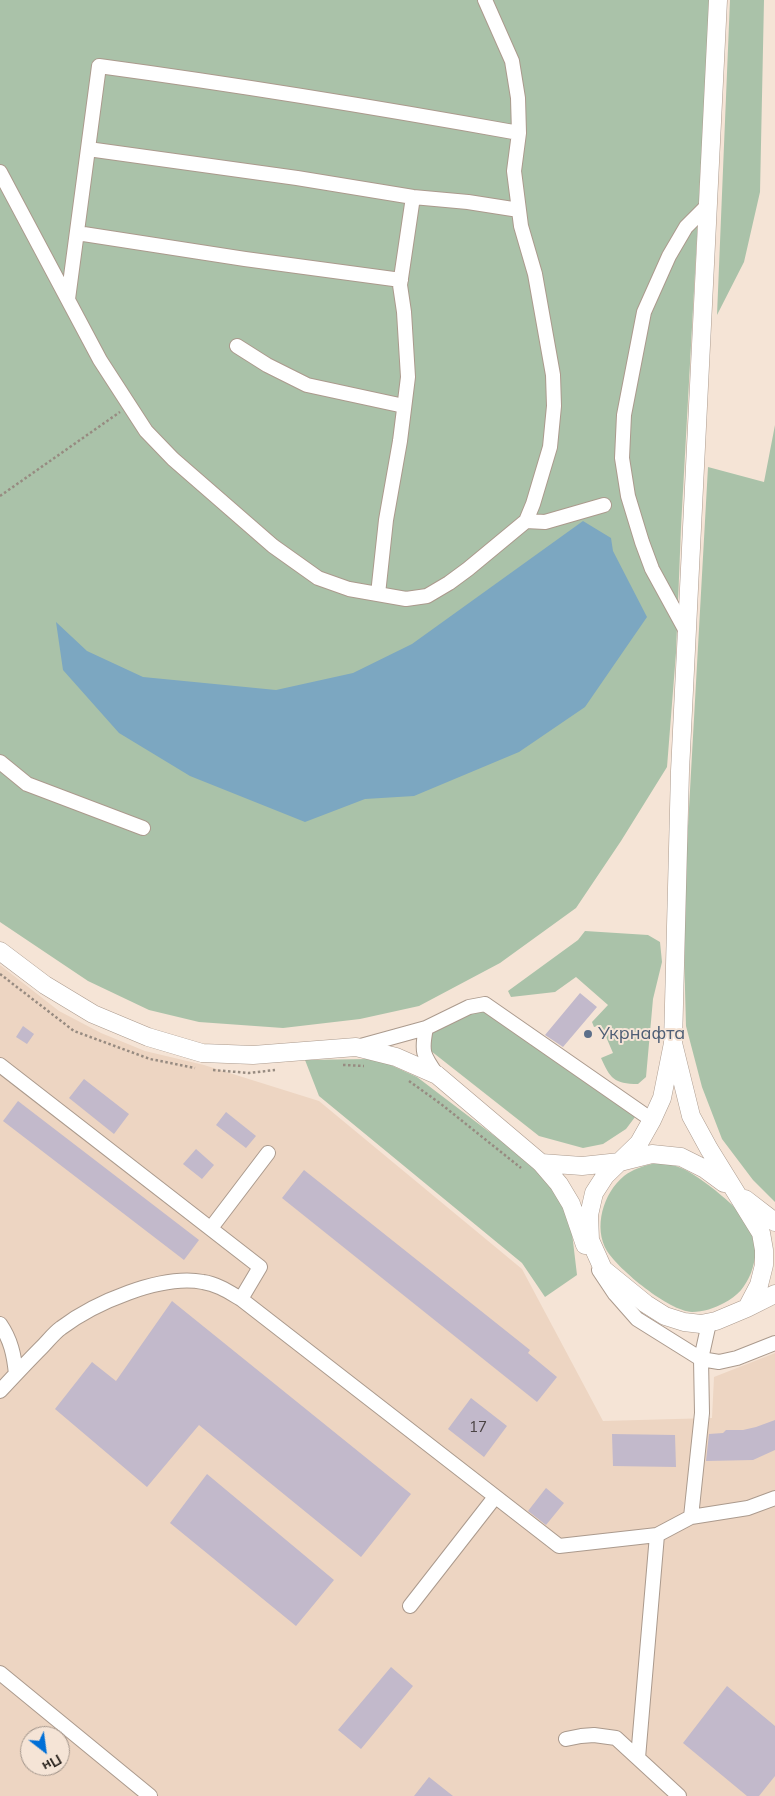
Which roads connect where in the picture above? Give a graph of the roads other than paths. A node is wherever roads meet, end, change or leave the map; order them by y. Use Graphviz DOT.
graph roads {
  1 [pos="485,0"];
  2 [pos="718,0"];
  3 [pos="519,134"];
  4 [pos="88,149"];
  5 [pos="0,172"];
  6 [pos="413,197"];
  7 [pos="707,206"];
  8 [pos="519,210"];
  9 [pos="76,233"];
  10 [pos="401,280"];
  11 [pos="68,298"];
  12 [pos="237,346"];
  13 [pos="404,406"];
  14 [pos="604,505"];
  15 [pos="526,521"];
  16 [pos="378,594"];
  17 [pos="687,633"];
  18 [pos="0,762"];
  19 [pos="143,828"];
  20 [pos="0,952"];
  21 [pos="426,1028"];
  22 [pos="673,1043"];
  23 [pos="356,1047"];
  24 [pos="0,1065"];
  25 [pos="436,1075"];
  26 [pos="652,1120"];
  27 [pos="268,1153"];
  28 [pos="620,1162"];
  29 [pos="541,1163"];
  30 [pos="734,1191"];
  31 [pos="775,1222"];
  32 [pos="211,1228"];
  33 [pos="599,1266"];
  34 [pos="775,1294"];
  35 [pos="241,1299"];
  36 [pos="747,1308"];
  37 [pos="709,1323"];
  38 [pos="0,1324"];
  39 [pos="775,1343"];
  40 [pos="701,1359"];
  41 [pos="16,1374"];
  42 [pos="0,1391"];
  43 [pos="495,1497"];
  44 [pos="775,1498"];
  45 [pos="691,1517"];
  46 [pos="657,1535"];
  47 [pos="410,1606"];
  48 [pos="0,1673"];
  49 [pos="566,1739"];
  50 [pos="638,1758"];
  51 [pos="150,1796"];
  52 [pos="679,1796"];
  1 -- 3 [label="street"];
  2 -- 7 [label="main road"];
  3 -- 4 [label="street"];
  3 -- 8 [label="street"];
  4 -- 6 [label="street"];
  4 -- 9 [label="street"];
  5 -- 11 [label="street"];
  6 -- 8 [label="street"];
  6 -- 10 [label="street"];
  7 -- 17 [label="main road"];
  7 -- 17 [label="street"];
  8 -- 15 [label="street"];
  9 -- 10 [label="street"];
  9 -- 11 [label="street"];
  10 -- 13 [label="street"];
  11 -- 16 [label="street"];
  12 -- 13 [label="street"];
  13 -- 16 [label="street"];
  14 -- 15 [label="street"];
  15 -- 16 [label="street"];
  17 -- 22 [label="main road"];
  18 -- 19 [label="street"];
  20 -- 23 [label="main road"];
  21 -- 23 [label="street"];
  21 -- 25 [label="street"];
  21 -- 26 [label="street"];
  22 -- 26 [label="main road"];
  22 -- 30 [label="main road"];
  23 -- 25 [label="main road"];
  24 -- 32 [label="street"];
  25 -- 29 [label="main road"];
  26 -- 28 [label="main road"];
  27 -- 32 [label="street"];
  28 -- 29 [label="main road"];
  28 -- 30 [label="main road"];
  28 -- 33 [label="main road"];
  29 -- 33 [label="main road"];
  30 -- 31 [label="main road"];
  30 -- 36 [label="main road"];
  32 -- 35 [label="street"];
  33 -- 37 [label="main road"];
  33 -- 40 [label="street"];
  34 -- 36 [label="main road"];
  35 -- 41 [label="street"];
  35 -- 43 [label="street"];
  36 -- 37 [label="main road"];
  37 -- 40 [label="street"];
  38 -- 41 [label="street"];
  39 -- 40 [label="street"];
  40 -- 45 [label="street"];
  41 -- 42 [label="street"];
  43 -- 46 [label="street"];
  43 -- 47 [label="street"];
  44 -- 45 [label="street"];
  45 -- 46 [label="street"];
  46 -- 50 [label="street"];
  48 -- 51 [label="street"];
  49 -- 50 [label="street"];
  50 -- 52 [label="street"];
}
